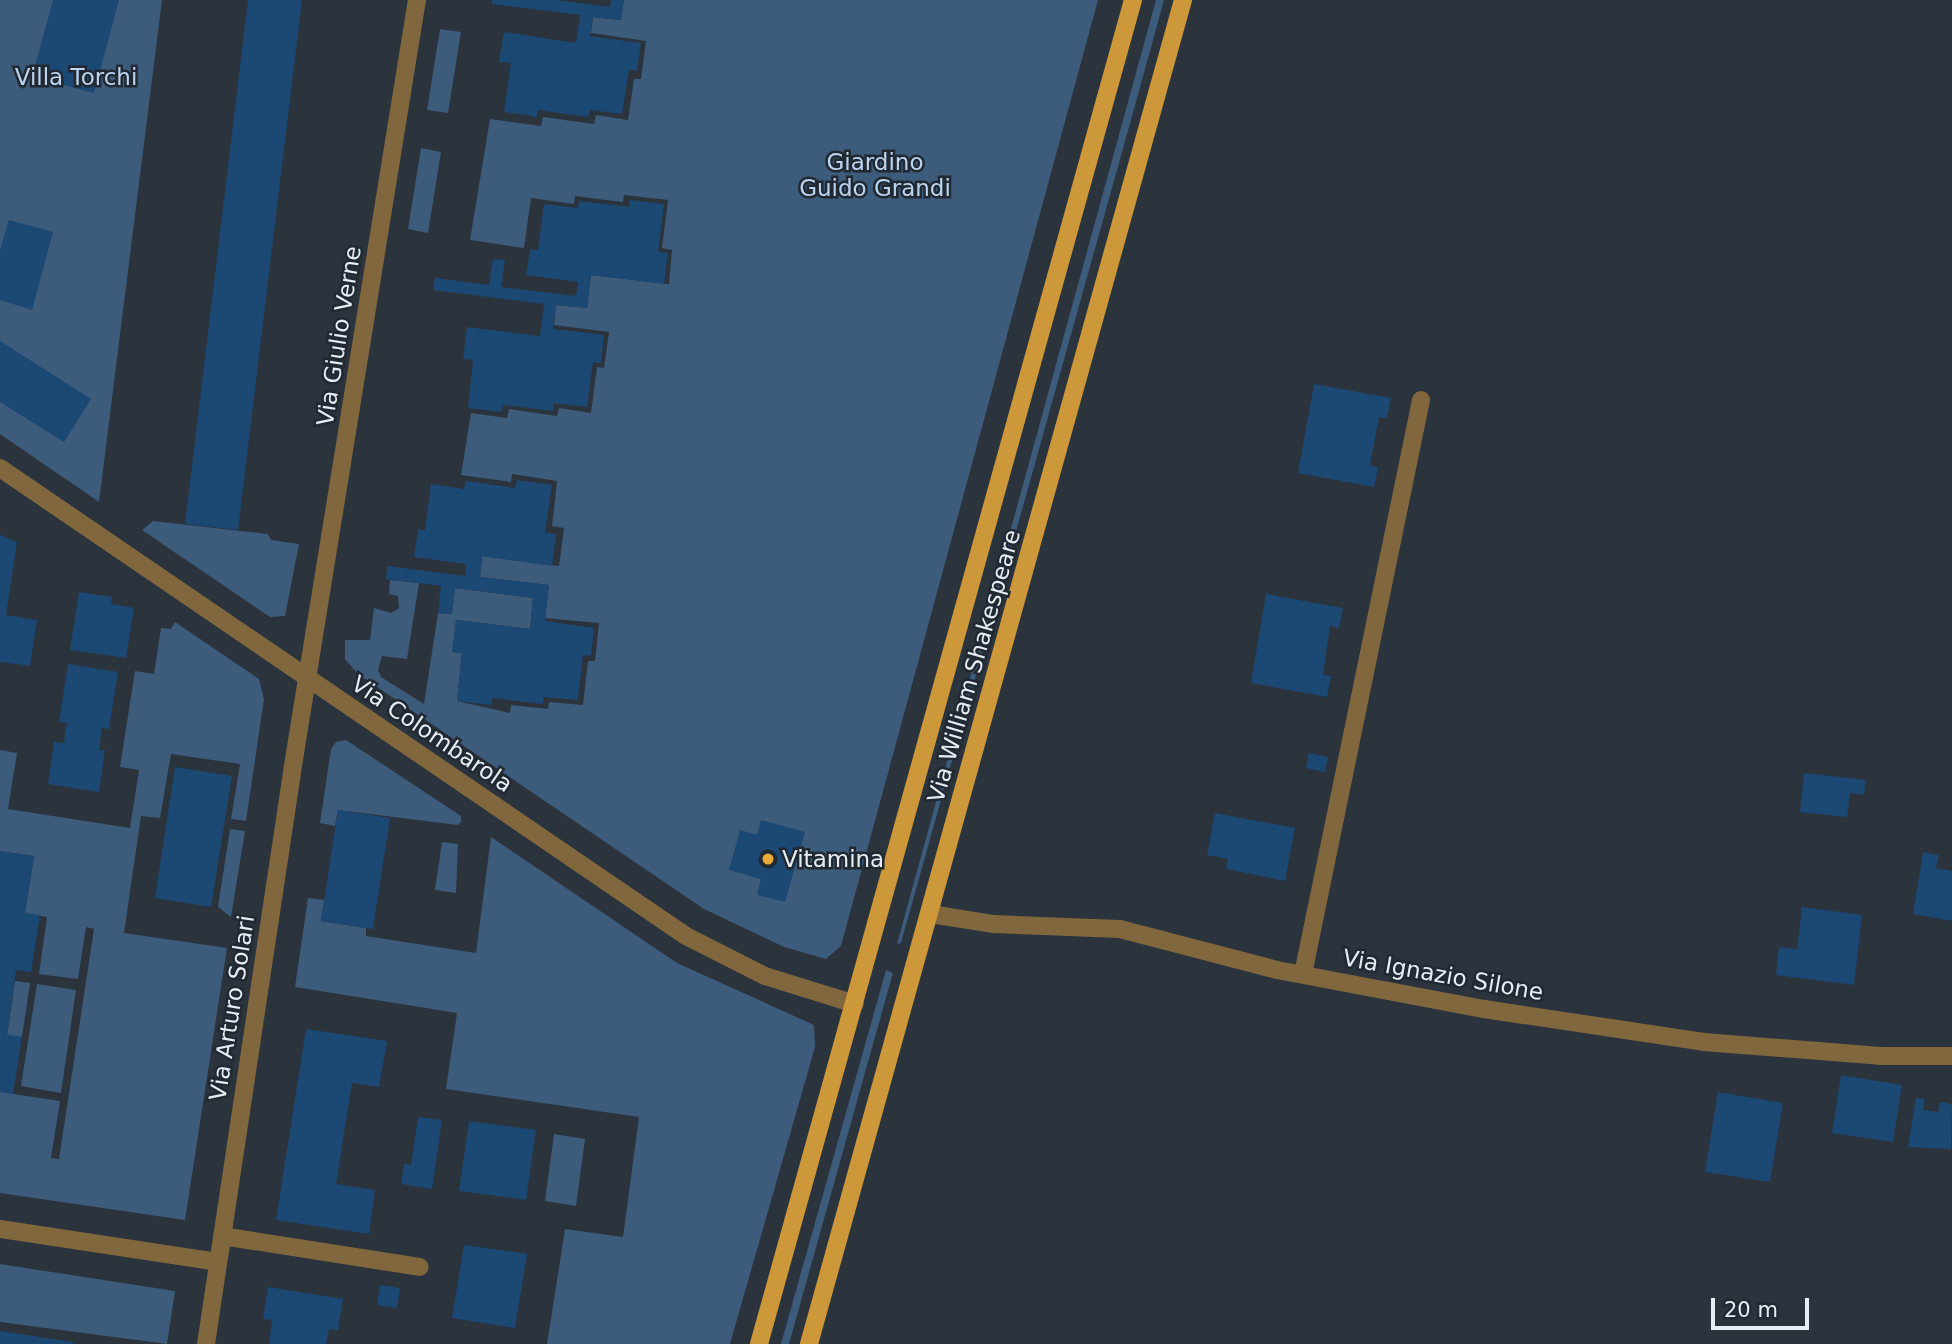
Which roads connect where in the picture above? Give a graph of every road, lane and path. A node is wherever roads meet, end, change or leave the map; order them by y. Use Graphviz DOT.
graph roads {
  1 [pos="418,0"];
  2 [pos="1133,0"];
  3 [pos="1183,0"];
  4 [pos="1421,400"];
  5 [pos="0,468"];
  6 [pos="308,680"];
  7 [pos="930,914"];
  8 [pos="1303,974"];
  9 [pos="855,1004"];
  10 [pos="1952,1056"];
  11 [pos="0,1229"];
  12 [pos="222,1236"];
  13 [pos="218,1262"];
  14 [pos="420,1267"];
  15 [pos="206,1344"];
  16 [pos="759,1344"];
  17 [pos="809,1344"];
  1 -- 6 [label="street, Via Giulio Verne"];
  2 -- 9 [label="main road, Via William Shakespeare"];
  3 -- 7 [label="main road, Via William Shakespeare"];
  4 -- 8 [label="street"];
  5 -- 6 [label="street, Via Colombarola"];
  6 -- 9 [label="street, Via Colombarola"];
  6 -- 12 [label="street, Via Arturo Solari"];
  7 -- 8 [label="street, Via Ignazio Silone"];
  7 -- 17 [label="main road, Via William Shakespeare"];
  8 -- 10 [label="street, Via Ignazio Silone"];
  9 -- 16 [label="main road, Via William Shakespeare"];
  11 -- 13 [label="street"];
  12 -- 13 [label="street, Via Arturo Solari"];
  12 -- 14 [label="street"];
  13 -- 15 [label="street, Via Arturo Solari"];
}
